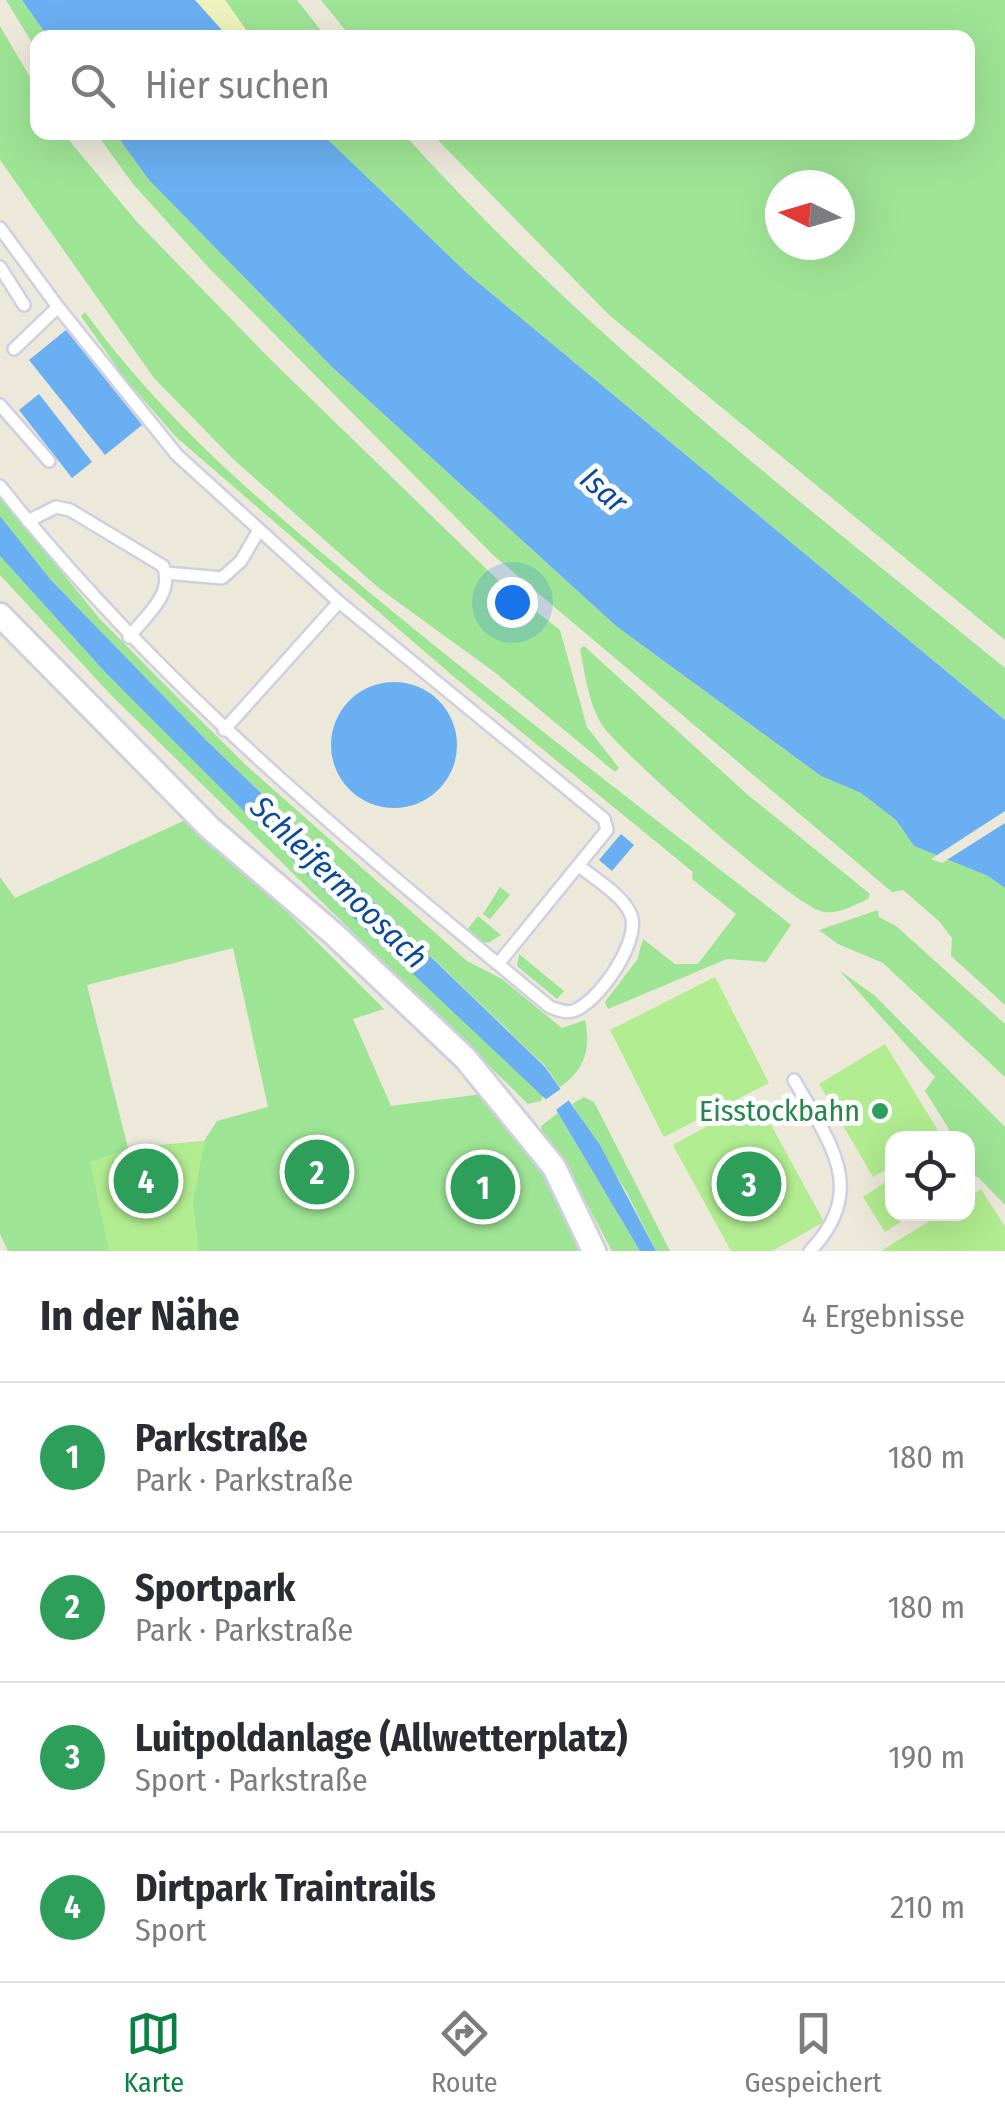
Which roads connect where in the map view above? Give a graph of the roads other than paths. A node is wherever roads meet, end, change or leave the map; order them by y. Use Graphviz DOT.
graph roads {
  1 [pos="0,228"];
  2 [pos="0,267"];
  3 [pos="24,304"];
  4 [pos="58,308"];
  5 [pos="14,349"];
  6 [pos="0,405"];
  7 [pos="48,462"];
  8 [pos="0,486"];
  9 [pos="28,521"];
  10 [pos="259,530"];
  11 [pos="166,573"];
  12 [pos="339,602"];
  13 [pos="0,614"];
  14 [pos="129,637"];
  15 [pos="224,730"];
  16 [pos="579,866"];
  17 [pos="498,964"];
  18 [pos="794,1080"];
  19 [pos="594,1251"];
  20 [pos="810,1251"];
  1 -- 4 [label="lane"];
  2 -- 3 [label="lane"];
  4 -- 5 [label="lane"];
  4 -- 10 [label="lane"];
  6 -- 7 [label="lane"];
  8 -- 9 [label="lane"];
  9 -- 11 [label="lane"];
  9 -- 14 [label="lane"];
  10 -- 11 [label="lane"];
  10 -- 12 [label="lane"];
  11 -- 14 [label="lane"];
  12 -- 15 [label="lane"];
  12 -- 16 [label="lane"];
  13 -- 19 [label="street"];
  14 -- 15 [label="lane"];
  15 -- 17 [label="lane"];
  16 -- 17 [label="lane"];
  16 -- 17 [label="lane"];
  18 -- 20 [label="lane"];
}
